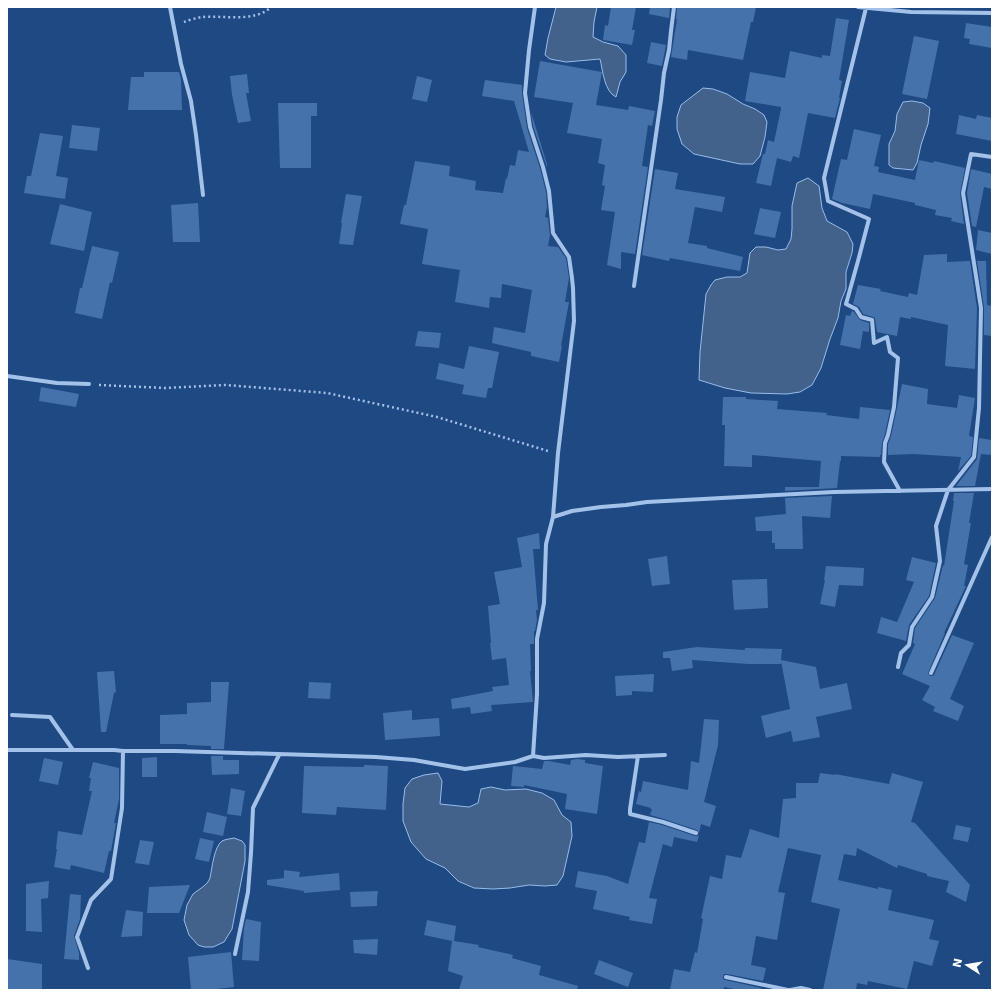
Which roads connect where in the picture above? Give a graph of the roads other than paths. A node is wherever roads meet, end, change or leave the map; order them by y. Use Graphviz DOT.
graph roads {
  1 [pos="170,7"];
  2 [pos="535,7"];
  3 [pos="674,7"];
  4 [pos="858,7"];
  5 [pos="866,8"];
  6 [pos="992,13"];
  7 [pos="992,157"];
  8 [pos="203,195"];
  9 [pos="634,286"];
  10 [pos="7,376"];
  11 [pos="89,384"];
  12 [pos="992,489"];
  13 [pos="948,490"];
  14 [pos="900,491"];
  15 [pos="553,517"];
  16 [pos="992,537"];
  17 [pos="898,667"];
  18 [pos="931,673"];
  19 [pos="12,715"];
  20 [pos="7,750"];
  21 [pos="73,750"];
  22 [pos="123,751"];
  23 [pos="279,755"];
  24 [pos="665,755"];
  25 [pos="533,756"];
  26 [pos="638,756"];
  27 [pos="696,833"];
  28 [pos="235,954"];
  29 [pos="88,968"];
  30 [pos="726,977"];
  31 [pos="789,990"];
  32 [pos="810,990"];
  1 -- 8 [label="street"];
  2 -- 15 [label="street"];
  3 -- 9 [label="street"];
  4 -- 5 [label="street"];
  5 -- 6 [label="street"];
  5 -- 14 [label="street"];
  7 -- 13 [label="street"];
  10 -- 11 [label="street"];
  12 -- 13 [label="street"];
  13 -- 14 [label="street"];
  13 -- 17 [label="street"];
  14 -- 15 [label="street"];
  15 -- 25 [label="street"];
  16 -- 18 [label="street"];
  19 -- 21 [label="street"];
  20 -- 21 [label="street"];
  21 -- 22 [label="street"];
  22 -- 23 [label="street"];
  22 -- 29 [label="street"];
  23 -- 25 [label="street"];
  23 -- 28 [label="street"];
  24 -- 26 [label="street"];
  25 -- 26 [label="street"];
  26 -- 27 [label="street"];
  30 -- 31 [label="street"];
  31 -- 32 [label="street"];
}
